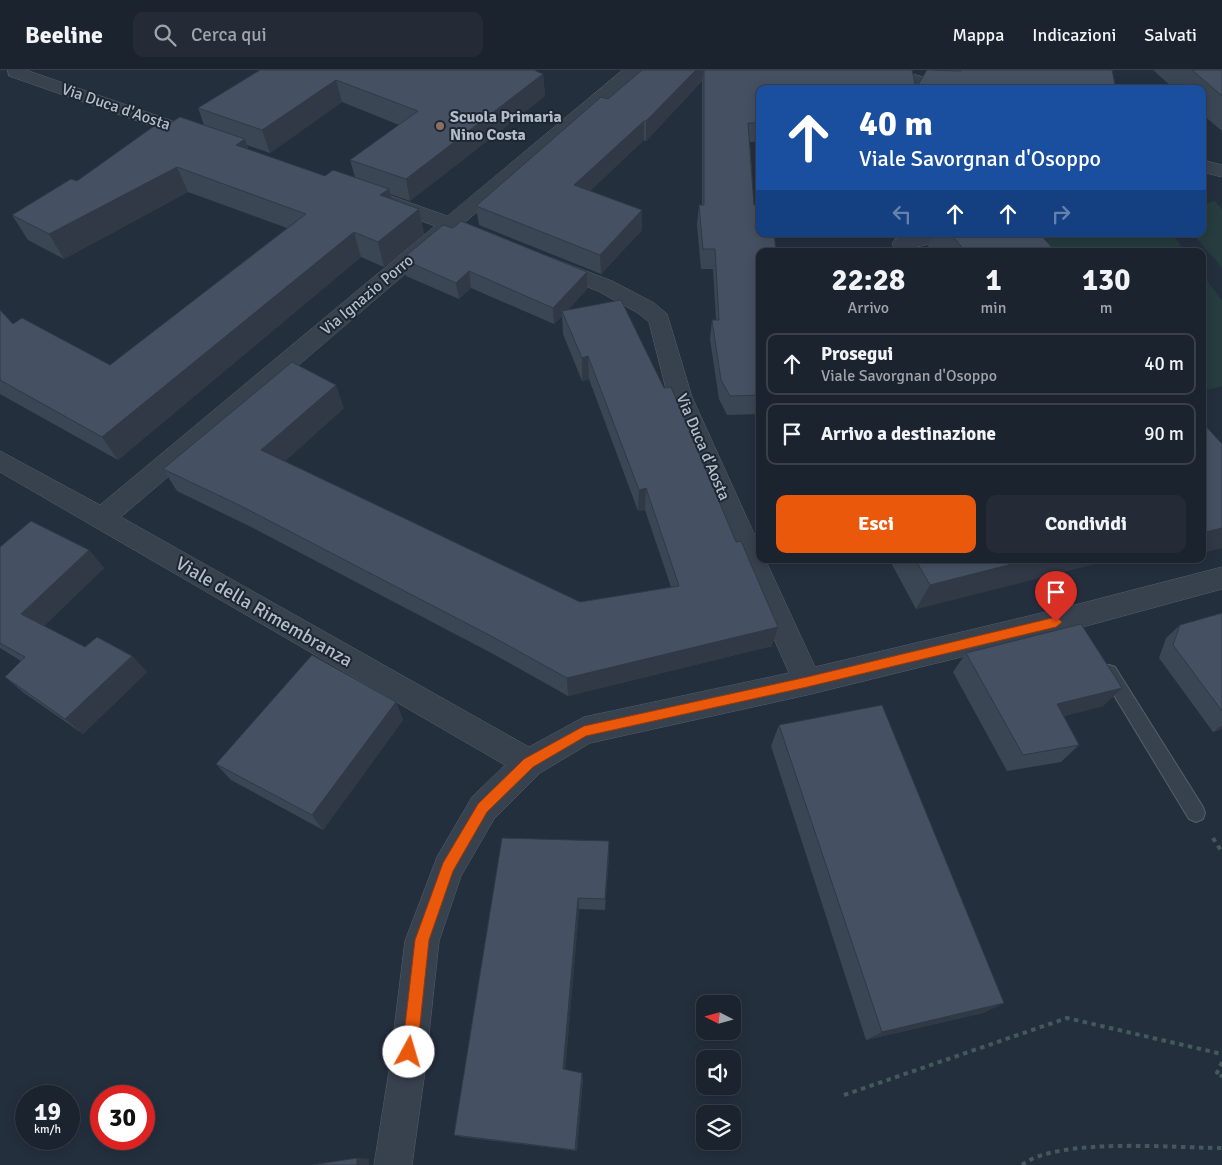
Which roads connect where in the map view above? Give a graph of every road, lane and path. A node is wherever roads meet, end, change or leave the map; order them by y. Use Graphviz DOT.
graph roads {
  1 [pos="633,70"];
  2 [pos="882,70"];
  3 [pos="11,74"];
  4 [pos="932,85"];
  5 [pos="201,121"];
  6 [pos="185,132"];
  7 [pos="212,141"];
  8 [pos="1206,167"];
  9 [pos="1222,172"];
  10 [pos="1206,177"];
  11 [pos="368,195"];
  12 [pos="451,224"];
  13 [pos="936,237"];
  14 [pos="902,244"];
  15 [pos="1,462"];
  16 [pos="100,519"];
  17 [pos="1222,578"];
  18 [pos="1101,660"];
  19 [pos="807,682"];
  20 [pos="529,763"];
  21 [pos="1196,813"];
  22 [pos="1222,1054"];
  23 [pos="1222,1062"];
  24 [pos="1222,1076"];
  25 [pos="844,1095"];
  26 [pos="1222,1148"];
  27 [pos="393,1165"];
  28 [pos="1022,1165"];
  1 -- 12 [label="street, Via Ignazio Porro"];
  2 -- 4 [label="street"];
  3 -- 6 [label="street, Via Duca d'Aosta"];
  5 -- 6 [label="street"];
  6 -- 7 [label="street, Via Duca d'Aosta"];
  8 -- 9 [label="street"];
  9 -- 10 [label="street"];
  11 -- 12 [label="street, Via Duca d'Aosta"];
  12 -- 16 [label="street, Via Ignazio Porro"];
  12 -- 19 [label="street, Via Duca d'Aosta"];
  13 -- 14 [label="street"];
  15 -- 16 [label="street, Viale della Rimembranza"];
  16 -- 20 [label="street, Viale della Rimembranza"];
  17 -- 19 [label="street"];
  18 -- 21 [label="lane"];
  19 -- 20 [label="street"];
  20 -- 27 [label="street"];
  22 -- 25 [label="path"];
  23 -- 24 [label="path"];
  26 -- 28 [label="path"];
}
